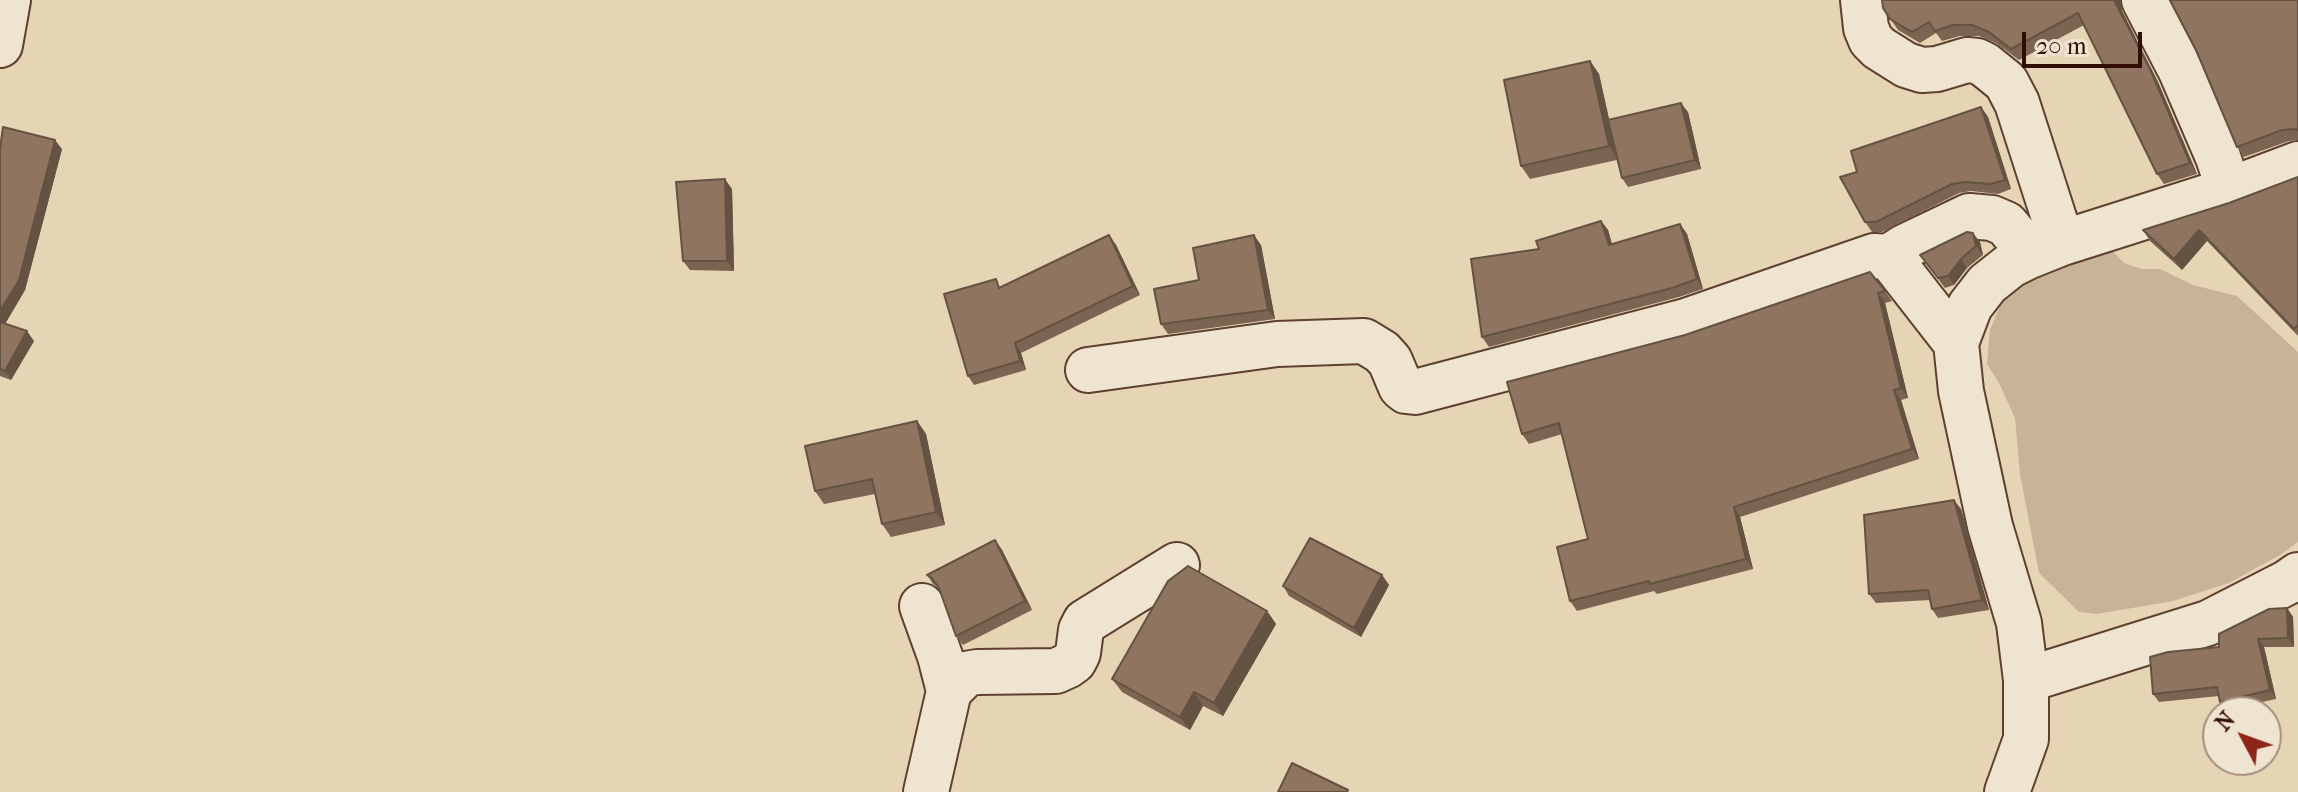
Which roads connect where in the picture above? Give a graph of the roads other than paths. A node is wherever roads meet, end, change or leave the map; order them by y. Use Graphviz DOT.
graph roads {
  1 [pos="8,0"];
  2 [pos="1863,0"];
  3 [pos="2144,0"];
  4 [pos="0,45"];
  5 [pos="2298,164"];
  6 [pos="2229,190"];
  7 [pos="2044,250"];
  8 [pos="1889,257"];
  9 [pos="1956,343"];
  10 [pos="1088,370"];
  11 [pos="1177,565"];
  12 [pos="2298,575"];
  13 [pos="922,606"];
  14 [pos="2026,680"];
  15 [pos="949,691"];
  16 [pos="926,792"];
  17 [pos="2007,792"];
  1 -- 4 [label="street"];
  2 -- 7 [label="street"];
  3 -- 6 [label="street"];
  5 -- 6 [label="street"];
  6 -- 7 [label="street"];
  7 -- 8 [label="street"];
  7 -- 9 [label="street"];
  8 -- 9 [label="street"];
  8 -- 10 [label="street"];
  9 -- 14 [label="street"];
  11 -- 15 [label="street"];
  12 -- 14 [label="street"];
  13 -- 15 [label="street"];
  14 -- 17 [label="street"];
  15 -- 16 [label="street"];
}
